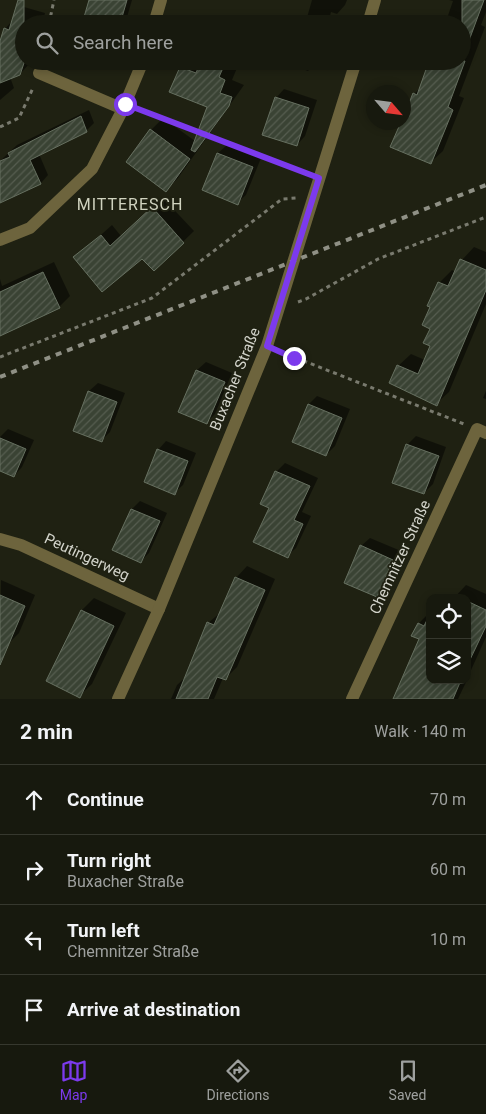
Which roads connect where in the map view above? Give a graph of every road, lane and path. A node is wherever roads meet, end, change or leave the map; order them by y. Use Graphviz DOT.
graph roads {
  1 [pos="54,0"];
  2 [pos="161,0"];
  3 [pos="376,0"];
  4 [pos="51,15"];
  5 [pos="157,15"];
  6 [pos="371,15"];
  7 [pos="139,70"];
  8 [pos="353,70"];
  9 [pos="39,73"];
  10 [pos="124,107"];
  11 [pos="0,126"];
  12 [pos="319,178"];
  13 [pos="314,198"];
  14 [pos="486,217"];
  15 [pos="0,240"];
  16 [pos="281,306"];
  17 [pos="267,346"];
  18 [pos="0,357"];
  19 [pos="481,431"];
  20 [pos="0,539"];
  21 [pos="160,609"];
  22 [pos="118,699"];
  23 [pos="352,699"];
  1 -- 4 [label="path"];
  2 -- 5 [label="street"];
  3 -- 6 [label="street"];
  7 -- 10 [label="street"];
  8 -- 12 [label="street, Buxacher Straße"];
  9 -- 10 [label="street"];
  9 -- 11 [label="path"];
  10 -- 12 [label="path"];
  10 -- 15 [label="street"];
  12 -- 13 [label="street, Buxacher Straße"];
  13 -- 16 [label="street, Buxacher Straße"];
  13 -- 18 [label="path"];
  14 -- 16 [label="path"];
  16 -- 17 [label="street, Buxacher Straße"];
  17 -- 19 [label="path"];
  17 -- 21 [label="street, Buxacher Straße"];
  19 -- 23 [label="street, Chemnitzer Straße"];
  20 -- 21 [label="street, Peutingerweg"];
  21 -- 22 [label="street, Buxacher Straße"];
}
